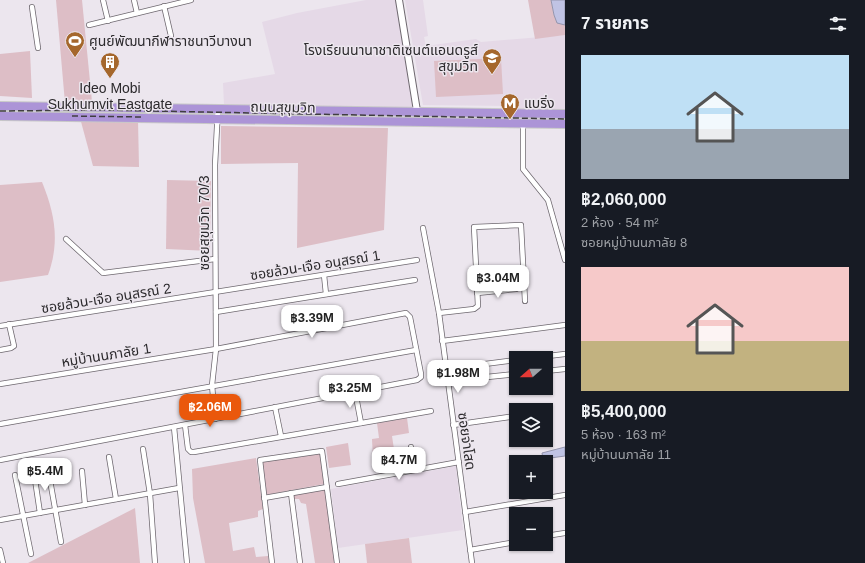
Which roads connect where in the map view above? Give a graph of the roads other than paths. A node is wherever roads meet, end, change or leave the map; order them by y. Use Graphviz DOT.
graph roads {
  1 [pos="104,0"];
  2 [pos="134,0"];
  3 [pos="191,0"];
  4 [pos="399,0"];
  5 [pos="165,4"];
  6 [pos="32,6"];
  7 [pos="137,13"];
  8 [pos="108,21"];
  9 [pos="89,25"];
  10 [pos="171,36"];
  11 [pos="38,48"];
  12 [pos="0,106"];
  13 [pos="218,108"];
  14 [pos="417,112"];
  15 [pos="565,114"];
  16 [pos="0,116"];
  17 [pos="218,119"];
  18 [pos="418,122"];
  19 [pos="523,124"];
  20 [pos="565,124"];
  21 [pos="423,228"];
  22 [pos="66,239"];
  23 [pos="215,259"];
  24 [pos="417,260"];
  25 [pos="565,260"];
  26 [pos="324,275"];
  27 [pos="416,280"];
  28 [pos="516,288"];
  29 [pos="215,292"];
  30 [pos="477,293"];
  31 [pos="326,294"];
  32 [pos="525,301"];
  33 [pos="216,312"];
  34 [pos="439,313"];
  35 [pos="9,324"];
  36 [pos="565,325"];
  37 [pos="0,326"];
  38 [pos="442,341"];
  39 [pos="216,348"];
  40 [pos="0,350"];
  41 [pos="416,350"];
  42 [pos="565,354"];
  43 [pos="553,355"];
  44 [pos="509,361"];
  45 [pos="446,368"];
  46 [pos="565,369"];
  47 [pos="553,370"];
  48 [pos="509,375"];
  49 [pos="448,381"];
  50 [pos="0,384"];
  51 [pos="212,385"];
  52 [pos="355,392"];
  53 [pos="275,407"];
  54 [pos="431,411"];
  55 [pos="509,417"];
  56 [pos="215,419"];
  57 [pos="361,423"];
  58 [pos="0,424"];
  59 [pos="185,425"];
  60 [pos="453,425"];
  61 [pos="174,427"];
  62 [pos="281,436"];
  63 [pos="411,447"];
  64 [pos="143,449"];
  65 [pos="109,457"];
  66 [pos="0,460"];
  67 [pos="458,462"];
  68 [pos="48,469"];
  69 [pos="415,469"];
  70 [pos="82,471"];
  71 [pos="34,473"];
  72 [pos="15,475"];
  73 [pos="338,484"];
  74 [pos="327,487"];
  75 [pos="179,488"];
  76 [pos="291,493"];
  77 [pos="150,494"];
  78 [pos="565,495"];
  79 [pos="264,498"];
  80 [pos="116,499"];
  81 [pos="85,504"];
  82 [pos="56,511"];
  83 [pos="465,512"];
  84 [pos="40,513"];
  85 [pos="23,516"];
  86 [pos="0,520"];
  87 [pos="565,533"];
  88 [pos="553,535"];
  89 [pos="61,542"];
  90 [pos="509,543"];
  91 [pos="0,550"];
  92 [pos="470,550"];
  93 [pos="31,554"];
  94 [pos="3,563"];
  95 [pos="155,563"];
  96 [pos="186,563"];
  97 [pos="272,563"];
  98 [pos="300,563"];
  99 [pos="337,563"];
  100 [pos="472,563"];
  1 -- 8 [label="street"];
  2 -- 7 [label="street"];
  3 -- 5 [label="street"];
  4 -- 14 [label="street"];
  5 -- 7 [label="street"];
  5 -- 10 [label="street"];
  6 -- 11 [label="street"];
  7 -- 8 [label="street"];
  8 -- 9 [label="street"];
  12 -- 13 [label="highway, ถนนสุขุมวิท"];
  13 -- 14 [label="highway, ถนนสุขุมวิท"];
  13 -- 17 [label="street, ซอยสุขุมวิท 70/3"];
  14 -- 15 [label="highway, ถนนสุขุมวิท"];
  14 -- 18 [label="highway"];
  16 -- 17 [label="highway, ถนนสุขุมวิท"];
  17 -- 18 [label="highway, ถนนสุขุมวิท"];
  17 -- 23 [label="street, ซอยสุขุมวิท 70/3"];
  18 -- 19 [label="highway, ถนนสุขุมวิท"];
  19 -- 20 [label="highway, ถนนสุขุมวิท"];
  19 -- 25 [label="street"];
  21 -- 34 [label="street, ซอยจ่าโสด"];
  22 -- 23 [label="street"];
  23 -- 29 [label="street, ซอยสุขุมวิท 70/3"];
  24 -- 26 [label="street, ซอยล้วน-เจือ อนุสรณ์ 1"];
  26 -- 29 [label="street, ซอยล้วน-เจือ อนุสรณ์ 1"];
  26 -- 31 [label="street"];
  27 -- 31 [label="street"];
  28 -- 30 [label="street"];
  29 -- 33 [label="street, ซอยสุขุมวิท 70/3"];
  29 -- 35 [label="street, ซอยล้วน-เจือ อนุสรณ์ 2"];
  30 -- 32 [label="street"];
  30 -- 34 [label="street"];
  31 -- 33 [label="street"];
  33 -- 39 [label="street, ซอยสุขุมวิท 70/3"];
  34 -- 38 [label="street, ซอยจ่าโสด"];
  35 -- 37 [label="street, ซอยล้วน-เจือ อนุสรณ์ 2"];
  35 -- 40 [label="street"];
  36 -- 38 [label="street"];
  38 -- 45 [label="street, ซอยจ่าโสด"];
  39 -- 41 [label="street, หมู่บ้านนภาลัย 1"];
  39 -- 50 [label="street, หมู่บ้านนภาลัย 1"];
  39 -- 51 [label="street, ซอยสุขุมวิท 70/3"];
  41 -- 51 [label="street"];
  41 -- 52 [label="street, หมู่บ้านนภาลัย 1"];
  42 -- 43 [label="street"];
  44 -- 45 [label="street"];
  45 -- 49 [label="street, ซอยจ่าโสด"];
  46 -- 47 [label="street"];
  48 -- 49 [label="street"];
  49 -- 60 [label="street, ซอยจ่าโสด"];
  51 -- 56 [label="street, ซอยสุขุมวิท 70/3"];
  51 -- 58 [label="street"];
  52 -- 53 [label="street, หมู่บ้านนภาลัย 1"];
  52 -- 57 [label="street"];
  53 -- 56 [label="street, หมู่บ้านนภาลัย 1"];
  53 -- 62 [label="street"];
  54 -- 57 [label="street"];
  55 -- 60 [label="street"];
  56 -- 59 [label="street, หมู่บ้านนภาลัย 1"];
  57 -- 62 [label="street"];
  59 -- 61 [label="street, หมู่บ้านนภาลัย 1"];
  59 -- 62 [label="street"];
  60 -- 67 [label="street, ซอยจ่าโสด"];
  61 -- 66 [label="street, หมู่บ้านนภาลัย 1"];
  61 -- 75 [label="street"];
  63 -- 69 [label="street"];
  64 -- 77 [label="street"];
  65 -- 80 [label="street"];
  67 -- 69 [label="street"];
  67 -- 83 [label="street, ซอยจ่าโสด"];
  68 -- 82 [label="street"];
  69 -- 73 [label="street"];
  70 -- 81 [label="street"];
  71 -- 84 [label="street"];
  72 -- 85 [label="street"];
  74 -- 76 [label="street"];
  74 -- 79 [label="street"];
  74 -- 99 [label="street"];
  75 -- 77 [label="street"];
  75 -- 96 [label="street"];
  76 -- 79 [label="street"];
  76 -- 98 [label="street"];
  77 -- 80 [label="street"];
  77 -- 95 [label="street"];
  78 -- 83 [label="street"];
  79 -- 97 [label="street"];
  80 -- 81 [label="street"];
  81 -- 82 [label="street"];
  82 -- 84 [label="street"];
  82 -- 89 [label="street"];
  83 -- 92 [label="street, ซอยจ่าโสด"];
  84 -- 85 [label="street"];
  85 -- 86 [label="street"];
  85 -- 93 [label="street"];
  87 -- 88 [label="street"];
  90 -- 92 [label="street"];
  91 -- 94 [label="street"];
  92 -- 100 [label="street, ซอยจ่าโสด"];
}
